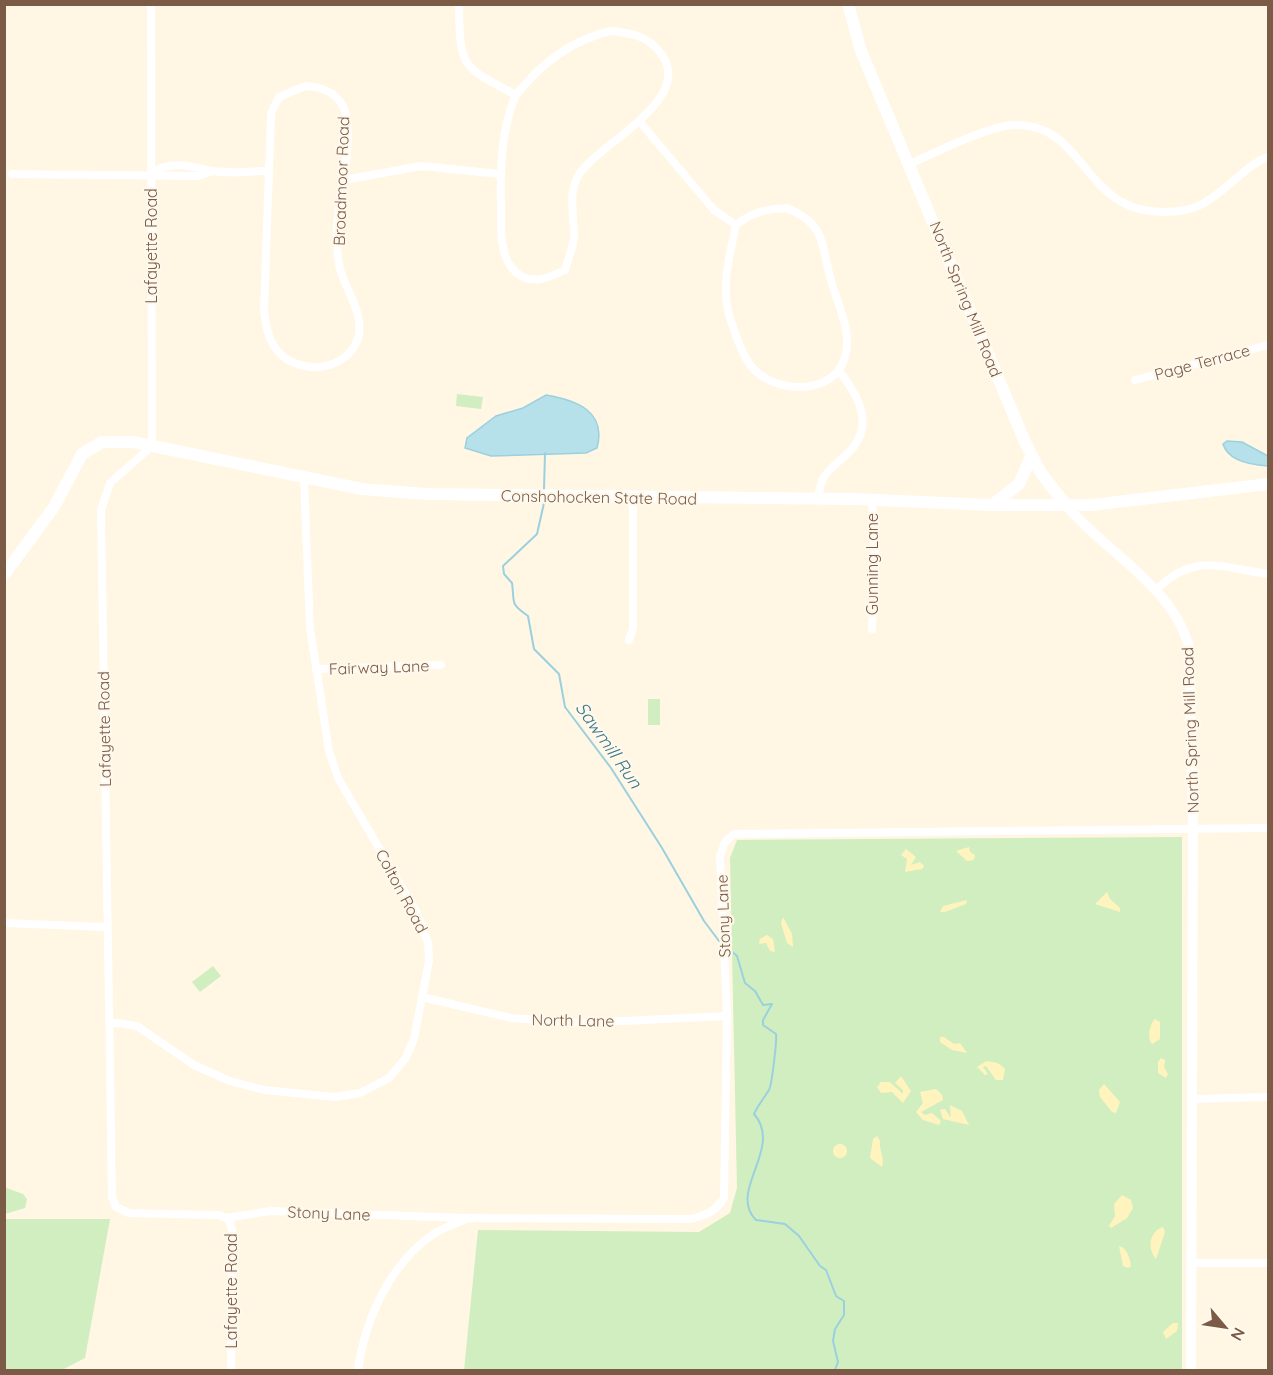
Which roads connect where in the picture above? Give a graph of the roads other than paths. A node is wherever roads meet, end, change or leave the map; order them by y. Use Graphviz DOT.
graph roads {
  1 [pos="151,4"];
  2 [pos="459,4"];
  3 [pos="848,4"];
  4 [pos="516,95"];
  5 [pos="639,121"];
  6 [pos="1269,157"];
  7 [pos="910,164"];
  8 [pos="268,171"];
  9 [pos="12,174"];
  10 [pos="150,174"];
  11 [pos="500,174"];
  12 [pos="344,180"];
  13 [pos="736,225"];
  14 [pos="1269,345"];
  15 [pos="839,371"];
  16 [pos="1135,380"];
  17 [pos="152,446"];
  18 [pos="1031,457"];
  19 [pos="304,477"];
  20 [pos="1269,484"];
  21 [pos="633,497"];
  22 [pos="818,499"];
  23 [pos="872,500"];
  24 [pos="991,505"];
  25 [pos="1066,505"];
  26 [pos="1269,574"];
  27 [pos="4,575"];
  28 [pos="1155,591"];
  29 [pos="872,629"];
  30 [pos="629,640"];
  31 [pos="441,665"];
  32 [pos="316,669"];
  33 [pos="1269,828"];
  34 [pos="1193,830"];
  35 [pos="4,923"];
  36 [pos="107,927"];
  37 [pos="422,997"];
  38 [pos="727,1016"];
  39 [pos="109,1022"];
  40 [pos="1269,1097"];
  41 [pos="1192,1100"];
  42 [pos="226,1218"];
  43 [pos="468,1218"];
  44 [pos="1192,1263"];
  45 [pos="1269,1263"];
  46 [pos="231,1371"];
  47 [pos="358,1371"];
  48 [pos="1191,1371"];
  1 -- 10 [label="street, Lafayette Road"];
  2 -- 4 [label="street"];
  3 -- 7 [label="main road, North Spring Mill Road"];
  4 -- 5 [label="street"];
  4 -- 11 [label="street"];
  5 -- 11 [label="street"];
  5 -- 13 [label="street"];
  6 -- 7 [label="street"];
  7 -- 18 [label="main road, North Spring Mill Road"];
  8 -- 10 [label="street"];
  8 -- 12 [label="street, Broadmoor Road"];
  8 -- 12 [label="street, Broadmoor Road"];
  9 -- 10 [label="street"];
  10 -- 17 [label="street, Lafayette Road"];
  11 -- 12 [label="street"];
  13 -- 15 [label="street"];
  13 -- 15 [label="street"];
  14 -- 16 [label="street, Page Terrace"];
  15 -- 22 [label="street"];
  17 -- 19 [label="main road, Conshohocken State Road"];
  17 -- 27 [label="main road, Conshohocken State Road"];
  17 -- 36 [label="street, Lafayette Road"];
  18 -- 24 [label="main road"];
  18 -- 25 [label="main road, North Spring Mill Road"];
  19 -- 21 [label="main road, Conshohocken State Road"];
  19 -- 32 [label="street, Colton Road"];
  20 -- 25 [label="main road, Conshohocken State Road"];
  21 -- 22 [label="main road, Conshohocken State Road"];
  21 -- 30 [label="street"];
  22 -- 23 [label="main road, Conshohocken State Road"];
  23 -- 24 [label="main road, Conshohocken State Road"];
  23 -- 29 [label="street, Gunning Lane"];
  24 -- 25 [label="main road, Conshohocken State Road"];
  25 -- 28 [label="street, North Spring Mill Road"];
  26 -- 28 [label="street"];
  28 -- 34 [label="street, North Spring Mill Road"];
  31 -- 32 [label="street, Fairway Lane"];
  32 -- 37 [label="street, Colton Road"];
  33 -- 34 [label="street"];
  34 -- 38 [label="street, Stony Lane"];
  34 -- 41 [label="street, North Spring Mill Road"];
  35 -- 36 [label="street"];
  36 -- 39 [label="street, Lafayette Road"];
  37 -- 38 [label="street, North Lane"];
  37 -- 39 [label="street, Colton Road"];
  38 -- 43 [label="street, Stony Lane"];
  39 -- 42 [label="street, Lafayette Road"];
  40 -- 41 [label="street"];
  41 -- 44 [label="street, North Spring Mill Road"];
  42 -- 43 [label="street, Stony Lane"];
  42 -- 46 [label="street, Lafayette Road"];
  43 -- 47 [label="street, Stony Lane"];
  44 -- 45 [label="street"];
  44 -- 48 [label="street, North Spring Mill Road"];
}
